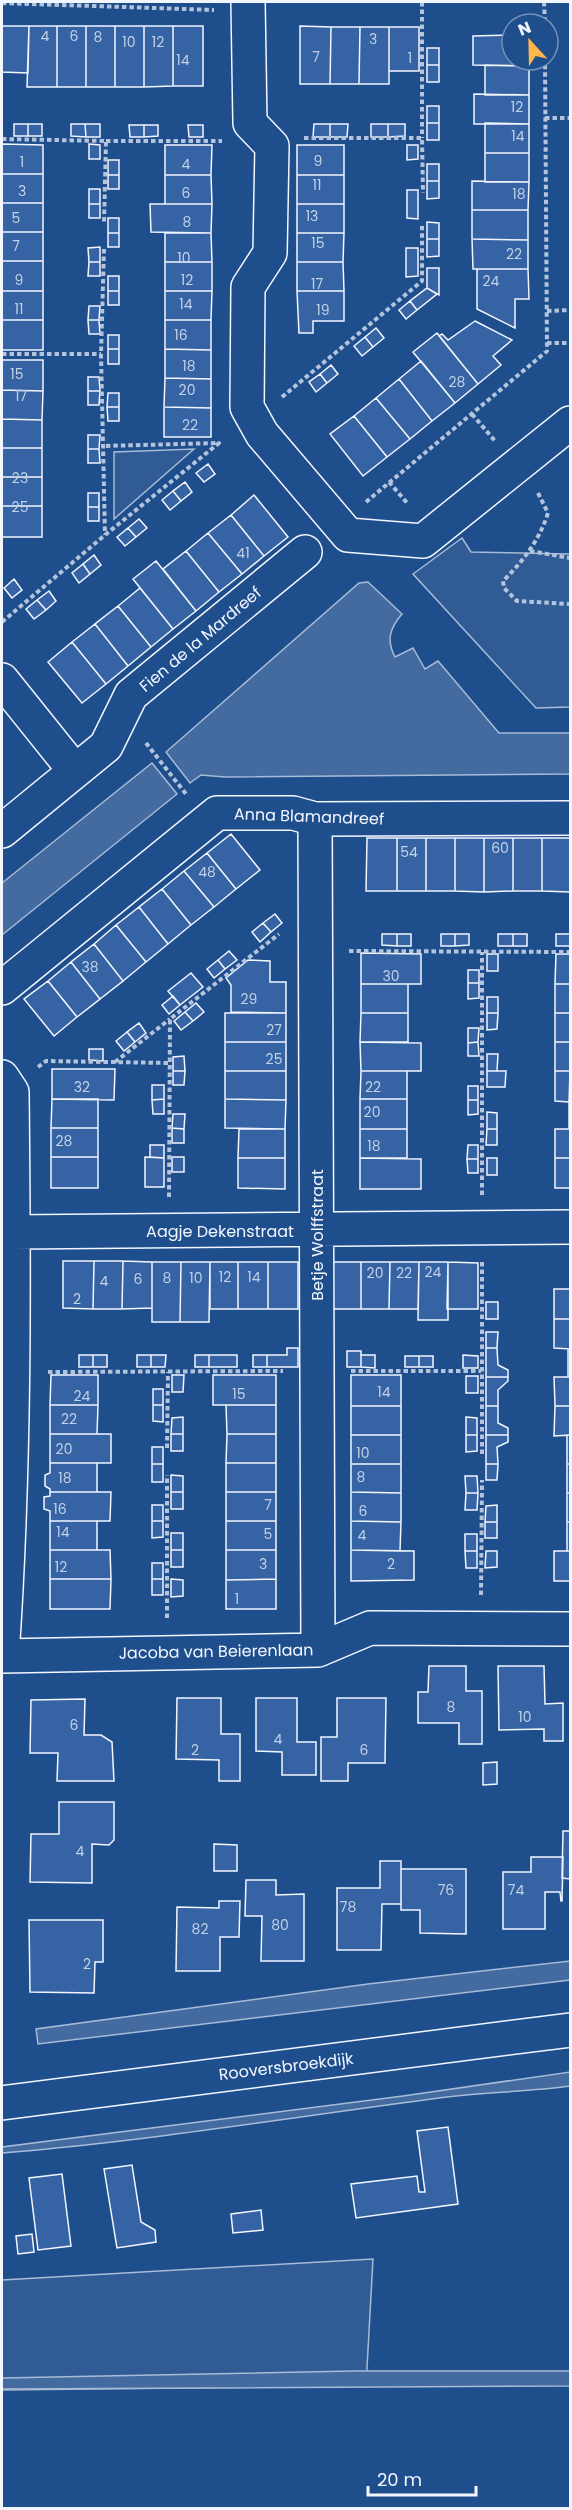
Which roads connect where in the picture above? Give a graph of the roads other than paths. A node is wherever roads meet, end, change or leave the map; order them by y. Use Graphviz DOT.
graph roads {
  1 [pos="248,6"];
  2 [pos="570,423"];
  3 [pos="305,552"];
  4 [pos="2,680"];
  5 [pos="75,771"];
  6 [pos="570,818"];
  7 [pos="315,819"];
  8 [pos="2,831"];
  9 [pos="2,988"];
  10 [pos="5,1082"];
  11 [pos="570,1227"];
  12 [pos="317,1230"];
  13 [pos="14,1232"];
  14 [pos="5,1564"];
  15 [pos="570,1629"];
  16 [pos="318,1650"];
  17 [pos="2,1656"];
  18 [pos="570,2030"];
  19 [pos="2,2103"];
  1 -- 2 [label="street"];
  3 -- 5 [label="street, Fien de la Mardreef"];
  4 -- 5 [label="street"];
  5 -- 8 [label="street, Fien de la Mardreef"];
  6 -- 7 [label="street, Anna Blamandreef"];
  7 -- 9 [label="street, Anna Blamandreef"];
  7 -- 12 [label="street, Betje Wolffstraat"];
  10 -- 13 [label="street"];
  11 -- 12 [label="street, Aagje Dekenstraat"];
  12 -- 13 [label="street, Aagje Dekenstraat"];
  12 -- 16 [label="street, Betje Wolffstraat"];
  13 -- 14 [label="street"];
  14 -- 17 [label="street"];
  15 -- 16 [label="street, Jacoba van Beierenlaan"];
  16 -- 17 [label="street, Jacoba van Beierenlaan"];
  18 -- 19 [label="street, Rooversbroekdijk"];
}
